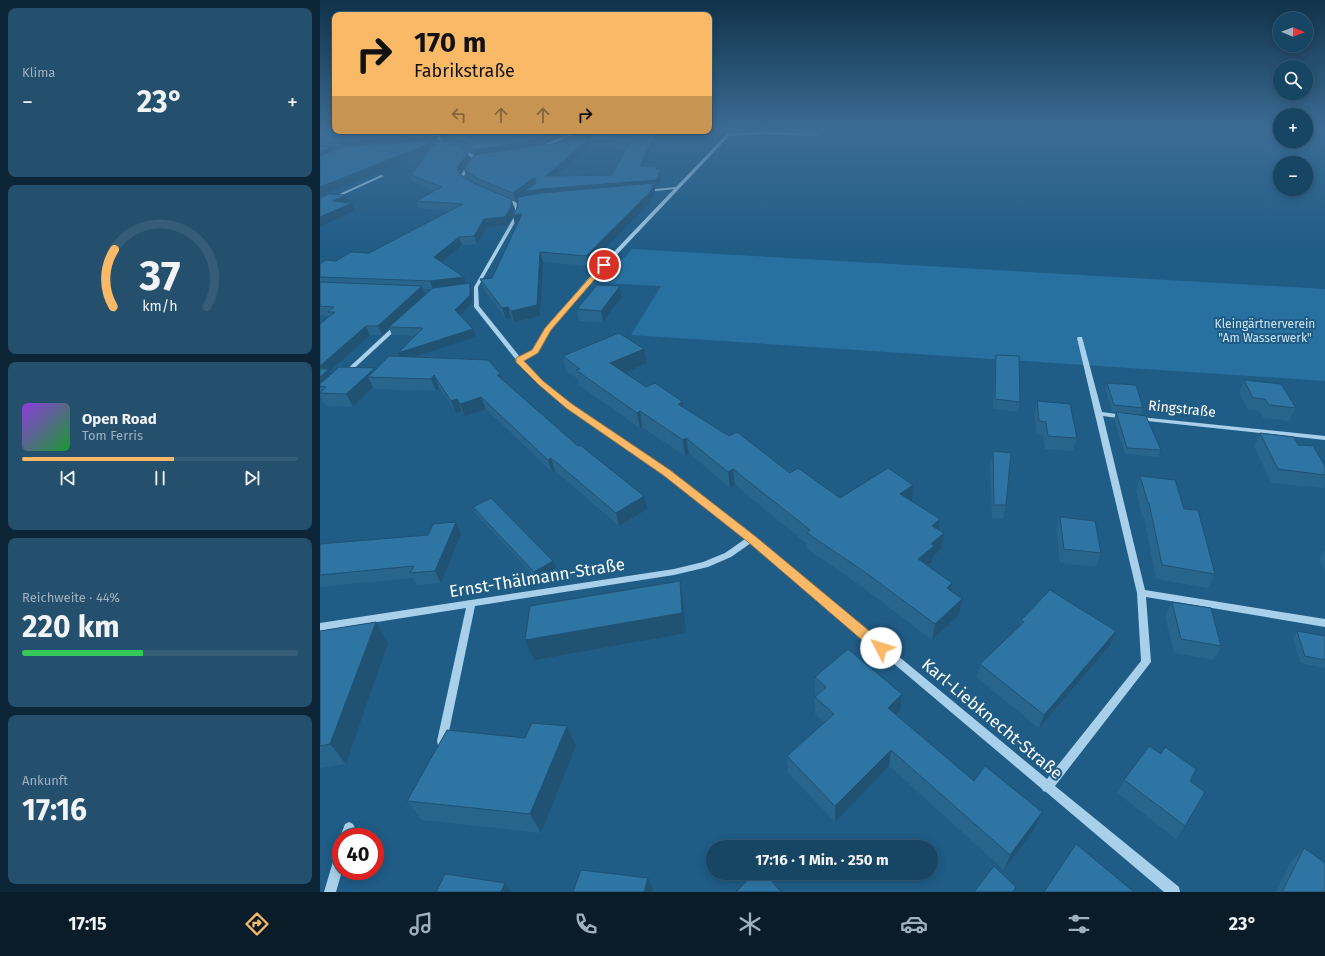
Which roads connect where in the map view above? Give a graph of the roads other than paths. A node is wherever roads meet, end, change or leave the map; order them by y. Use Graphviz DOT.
graph roads {
  1 [pos="466,171"];
  2 [pos="693,171"];
  3 [pos="382,176"];
  4 [pos="471,185"];
  5 [pos="676,188"];
  6 [pos="640,192"];
  7 [pos="502,197"];
  8 [pos="521,201"];
  9 [pos="320,204"];
  10 [pos="516,204"];
  11 [pos="476,287"];
  12 [pos="469,288"];
  13 [pos="404,319"];
  14 [pos="1080,338"];
  15 [pos="519,360"];
  16 [pos="342,376"];
  17 [pos="1099,414"];
  18 [pos="1325,438"];
  19 [pos="751,539"];
  20 [pos="1141,593"];
  21 [pos="471,604"];
  22 [pos="1325,623"];
  23 [pos="320,627"];
  24 [pos="442,740"];
  25 [pos="1047,787"];
  26 [pos="334,880"];
  27 [pos="330,892"];
  28 [pos="1174,892"];
  1 -- 4 [label="street"];
  2 -- 5 [label="street"];
  3 -- 9 [label="street"];
  5 -- 6 [label="street"];
  5 -- 15 [label="street"];
  7 -- 10 [label="street"];
  8 -- 10 [label="street"];
  10 -- 11 [label="street"];
  11 -- 12 [label="street"];
  11 -- 15 [label="street, Karl-Liebknecht-Straße"];
  13 -- 16 [label="street"];
  14 -- 17 [label="street"];
  15 -- 19 [label="street, Karl-Liebknecht-Straße"];
  17 -- 18 [label="street, Ringstraße"];
  17 -- 20 [label="street"];
  19 -- 21 [label="street, Ernst-Thälmann-Straße"];
  19 -- 25 [label="street, Karl-Liebknecht-Straße"];
  20 -- 22 [label="street"];
  20 -- 25 [label="street"];
  21 -- 23 [label="street, Ernst-Thälmann-Straße"];
  21 -- 24 [label="street"];
  25 -- 28 [label="street, Karl-Liebknecht-Straße"];
  26 -- 27 [label="street"];
}
